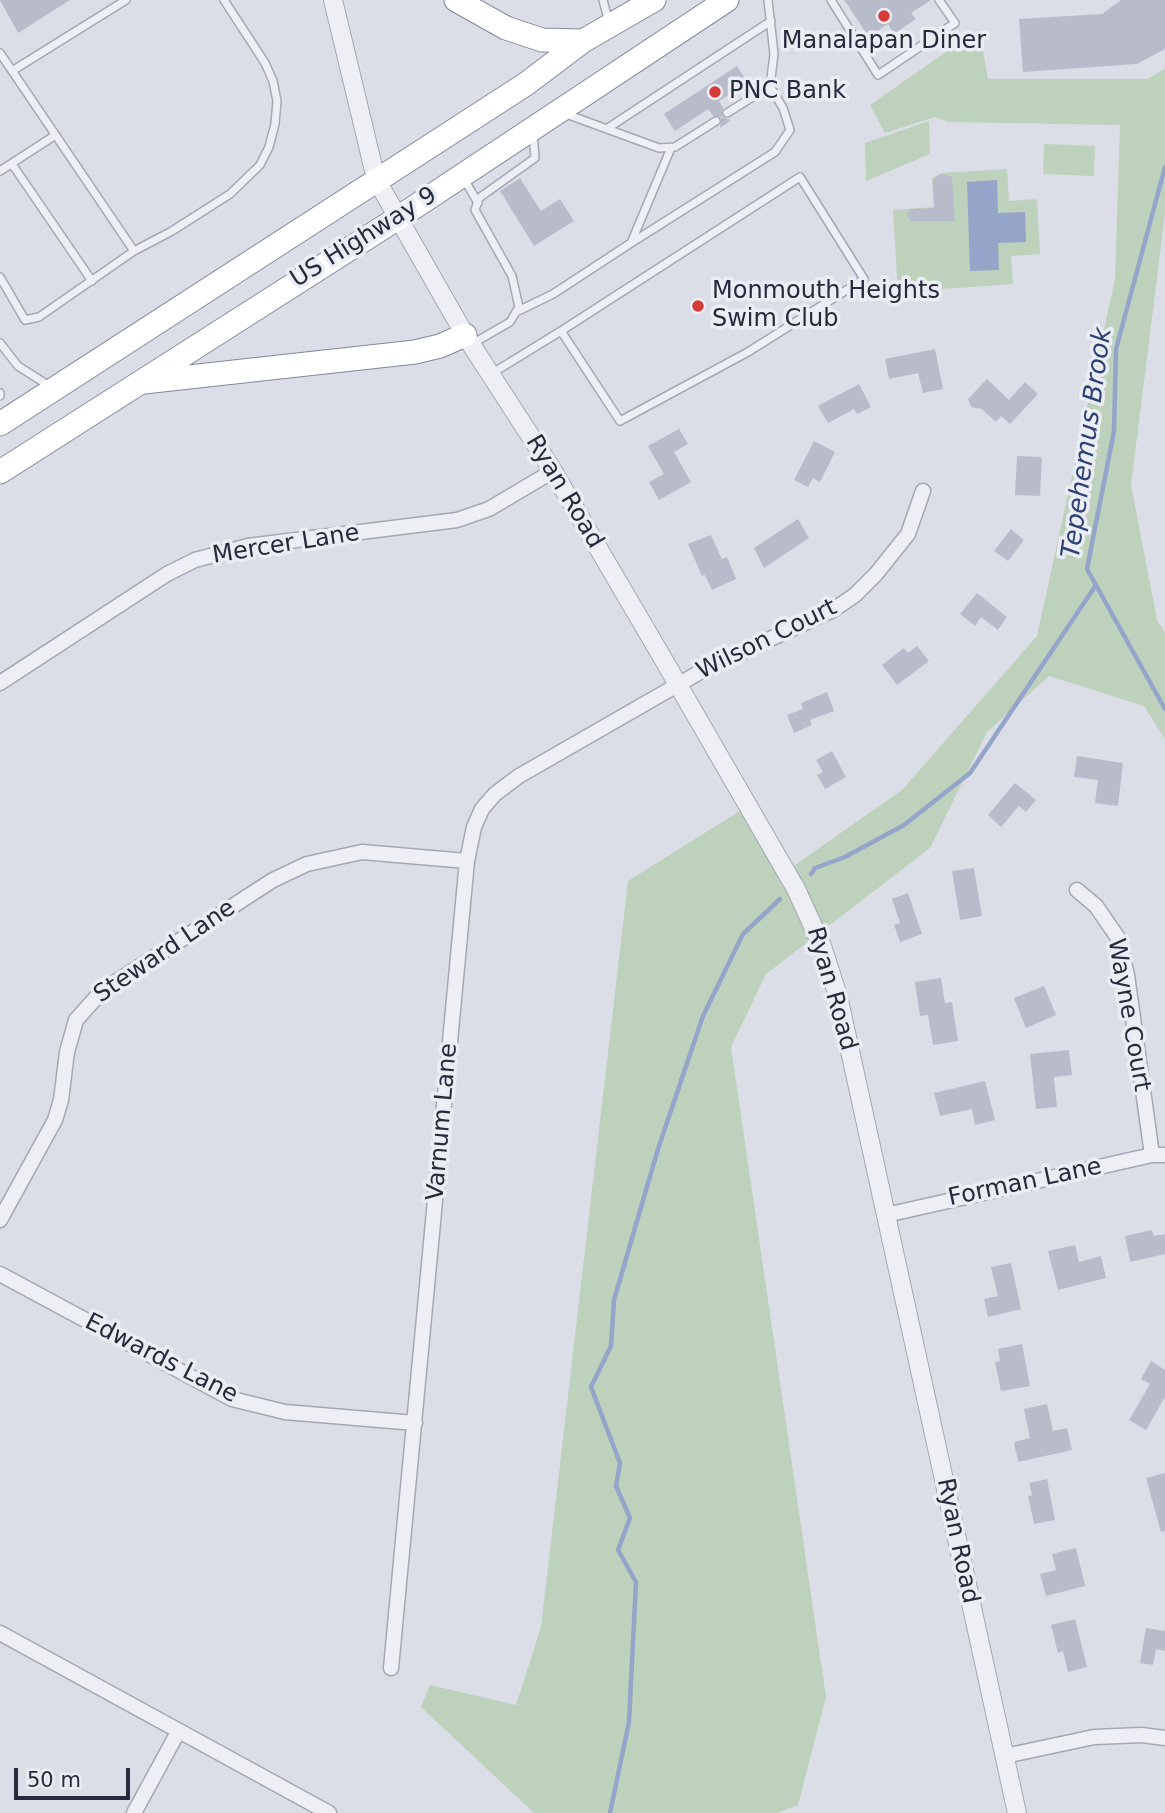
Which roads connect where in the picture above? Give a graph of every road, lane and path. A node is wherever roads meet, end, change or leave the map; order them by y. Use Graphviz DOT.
graph roads {
  1 [pos="126,0"];
  2 [pos="224,0"];
  3 [pos="333,0"];
  4 [pos="456,0"];
  5 [pos="603,0"];
  6 [pos="654,0"];
  7 [pos="727,0"];
  8 [pos="768,0"];
  9 [pos="831,0"];
  10 [pos="939,0"];
  11 [pos="771,21"];
  12 [pos="610,27"];
  13 [pos="583,41"];
  14 [pos="0,53"];
  15 [pos="12,71"];
  16 [pos="770,86"];
  17 [pos="559,111"];
  18 [pos="727,113"];
  19 [pos="716,121"];
  20 [pos="608,128"];
  21 [pos="532,129"];
  22 [pos="54,136"];
  23 [pos="671,148"];
  24 [pos="12,164"];
  25 [pos="0,171"];
  26 [pos="462,176"];
  27 [pos="376,179"];
  28 [pos="478,203"];
  29 [pos="398,218"];
  30 [pos="631,243"];
  31 [pos="134,251"];
  32 [pos="0,276"];
  33 [pos="92,281"];
  34 [pos="515,313"];
  35 [pos="561,331"];
  36 [pos="468,340"];
  37 [pos="0,343"];
  38 [pos="491,375"];
  39 [pos="140,383"];
  40 [pos="54,389"];
  41 [pos="0,424"];
  42 [pos="553,471"];
  43 [pos="0,472"];
  44 [pos="923,491"];
  45 [pos="0,682"];
  46 [pos="677,685"];
  47 [pos="467,861"];
  48 [pos="1077,890"];
  49 [pos="1159,1155"];
  50 [pos="886,1215"];
  51 [pos="0,1220"];
  52 [pos="0,1274"];
  53 [pos="415,1423"];
  54 [pos="0,1633"];
  55 [pos="391,1668"];
  56 [pos="178,1732"];
  57 [pos="1165,1738"];
  58 [pos="1005,1756"];
  59 [pos="134,1813"];
  60 [pos="329,1813"];
  61 [pos="1017,1813"];
  1 -- 15 [label="lane"];
  2 -- 31 [label="lane"];
  3 -- 27 [label="street, Ryan Road"];
  4 -- 13 [label="highway"];
  5 -- 12 [label="lane"];
  6 -- 12 [label="highway, US Highway 9"];
  7 -- 17 [label="highway, US Highway 9"];
  8 -- 11 [label="lane"];
  9 -- 10 [label="lane"];
  11 -- 16 [label="lane"];
  11 -- 20 [label="lane"];
  12 -- 13 [label="highway, US Highway 9"];
  13 -- 27 [label="highway, US Highway 9"];
  14 -- 15 [label="lane"];
  15 -- 22 [label="lane"];
  16 -- 18 [label="lane"];
  16 -- 30 [label="lane"];
  17 -- 20 [label="lane"];
  17 -- 21 [label="highway, US Highway 9"];
  19 -- 23 [label="lane"];
  20 -- 23 [label="lane"];
  21 -- 26 [label="highway, US Highway 9"];
  21 -- 28 [label="lane"];
  22 -- 24 [label="lane"];
  22 -- 31 [label="lane"];
  23 -- 30 [label="lane"];
  24 -- 25 [label="lane"];
  24 -- 33 [label="lane"];
  26 -- 28 [label="lane"];
  26 -- 29 [label="highway, US Highway 9"];
  27 -- 29 [label="street, Ryan Road"];
  27 -- 40 [label="highway, US Highway 9"];
  28 -- 34 [label="lane"];
  29 -- 36 [label="street, Ryan Road"];
  29 -- 39 [label="highway, US Highway 9"];
  30 -- 34 [label="lane"];
  31 -- 33 [label="lane"];
  32 -- 33 [label="lane"];
  34 -- 36 [label="lane"];
  35 -- 35 [label="lane"];
  35 -- 38 [label="lane"];
  36 -- 38 [label="street, Ryan Road"];
  36 -- 39 [label="highway"];
  37 -- 40 [label="lane"];
  38 -- 42 [label="street, Ryan Road"];
  39 -- 43 [label="highway, US Highway 9"];
  40 -- 41 [label="highway, US Highway 9"];
  42 -- 45 [label="street, Mercer Lane"];
  42 -- 46 [label="street, Ryan Road"];
  44 -- 46 [label="street, Wilson Court"];
  46 -- 47 [label="street, Varnum Lane"];
  46 -- 50 [label="street, Ryan Road"];
  47 -- 51 [label="street, Steward Lane"];
  47 -- 53 [label="street, Varnum Lane"];
  48 -- 49 [label="street, Wayne Court"];
  49 -- 50 [label="street, Forman Lane"];
  50 -- 58 [label="street, Ryan Road"];
  52 -- 53 [label="street, Edwards Lane"];
  53 -- 55 [label="street, Varnum Lane"];
  54 -- 56 [label="street"];
  56 -- 59 [label="street"];
  56 -- 60 [label="street"];
  57 -- 58 [label="street"];
  58 -- 61 [label="street, Ryan Road"];
}
